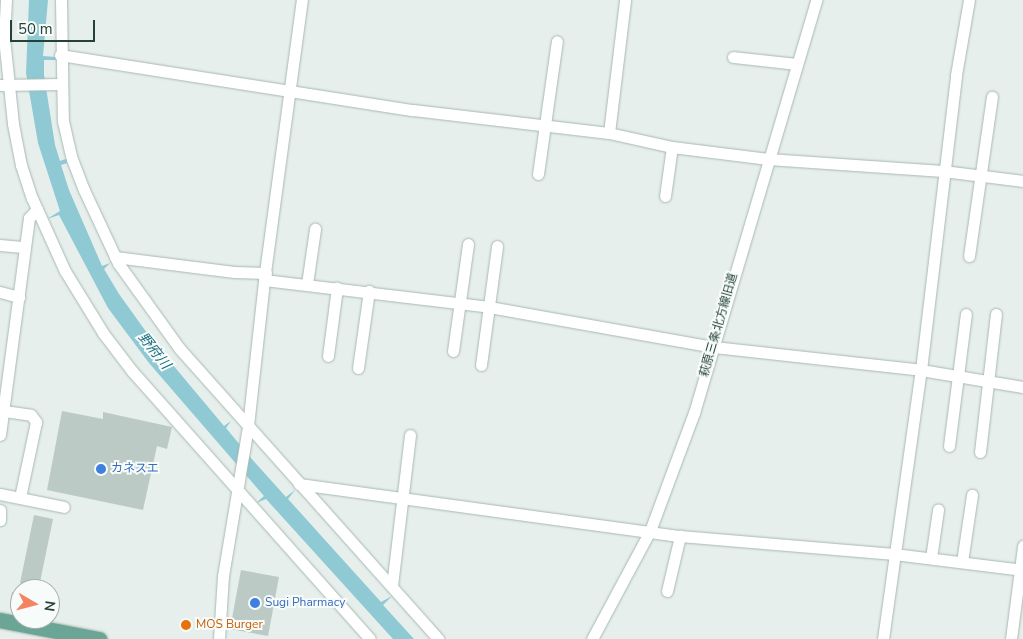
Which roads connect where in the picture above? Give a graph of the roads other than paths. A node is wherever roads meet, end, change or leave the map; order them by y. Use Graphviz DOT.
graph roads {
  1 [pos="6,0"];
  2 [pos="61,0"];
  3 [pos="302,0"];
  4 [pos="626,0"];
  5 [pos="816,0"];
  6 [pos="969,0"];
  7 [pos="557,41"];
  8 [pos="60,55"];
  9 [pos="733,57"];
  10 [pos="796,64"];
  11 [pos="60,84"];
  12 [pos="8,86"];
  13 [pos="290,90"];
  14 [pos="992,97"];
  15 [pos="543,126"];
  16 [pos="609,133"];
  17 [pos="672,147"];
  18 [pos="768,159"];
  19 [pos="943,171"];
  20 [pos="538,174"];
  21 [pos="981,176"];
  22 [pos="1023,181"];
  23 [pos="665,196"];
  24 [pos="37,209"];
  25 [pos="314,229"];
  26 [pos="468,244"];
  27 [pos="0,245"];
  28 [pos="497,246"];
  29 [pos="25,247"];
  30 [pos="115,256"];
  31 [pos="969,256"];
  32 [pos="265,276"];
  33 [pos="307,284"];
  34 [pos="337,288"];
  35 [pos="369,291"];
  36 [pos="0,292"];
  37 [pos="19,297"];
  38 [pos="460,303"];
  39 [pos="489,307"];
  40 [pos="966,314"];
  41 [pos="996,314"];
  42 [pos="714,347"];
  43 [pos="454,351"];
  44 [pos="328,356"];
  45 [pos="481,365"];
  46 [pos="358,368"];
  47 [pos="921,370"];
  48 [pos="959,378"];
  49 [pos="990,383"];
  50 [pos="1023,387"];
  51 [pos="4,411"];
  52 [pos="248,429"];
  53 [pos="0,435"];
  54 [pos="410,435"];
  55 [pos="949,446"];
  56 [pos="980,452"];
  57 [pos="299,484"];
  58 [pos="239,490"];
  59 [pos="0,494"];
  60 [pos="972,495"];
  61 [pos="20,498"];
  62 [pos="402,498"];
  63 [pos="64,507"];
  64 [pos="0,510"];
  65 [pos="938,510"];
  66 [pos="0,520"];
  67 [pos="650,531"];
  68 [pos="680,536"];
  69 [pos="1023,546"];
  70 [pos="894,554"];
  71 [pos="931,558"];
  72 [pos="962,562"];
  73 [pos="1021,570"];
  74 [pos="392,586"];
  75 [pos="667,591"];
  76 [pos="0,620"];
  77 [pos="99,639"];
  78 [pos="219,639"];
  79 [pos="370,639"];
  80 [pos="438,639"];
  81 [pos="592,639"];
  82 [pos="883,639"];
  83 [pos="1011,639"];
  1 -- 12 [label="street"];
  2 -- 8 [label="street"];
  3 -- 13 [label="street"];
  4 -- 16 [label="street"];
  5 -- 10 [label="street, 萩原三条北方線旧道"];
  6 -- 19 [label="street"];
  7 -- 15 [label="street"];
  8 -- 11 [label="street"];
  8 -- 13 [label="street"];
  9 -- 10 [label="street"];
  10 -- 18 [label="street, 萩原三条北方線旧道"];
  11 -- 12 [label="street"];
  11 -- 30 [label="street"];
  12 -- 24 [label="street"];
  13 -- 15 [label="street"];
  13 -- 32 [label="street"];
  14 -- 21 [label="street"];
  15 -- 16 [label="street"];
  15 -- 20 [label="street"];
  16 -- 17 [label="street"];
  17 -- 18 [label="street"];
  17 -- 23 [label="street"];
  18 -- 19 [label="street"];
  18 -- 42 [label="street, 萩原三条北方線旧道"];
  19 -- 21 [label="street"];
  19 -- 47 [label="street"];
  21 -- 22 [label="street"];
  21 -- 31 [label="street"];
  24 -- 29 [label="street"];
  24 -- 58 [label="street"];
  25 -- 33 [label="street"];
  26 -- 38 [label="street"];
  27 -- 29 [label="street"];
  28 -- 39 [label="street"];
  29 -- 37 [label="street"];
  30 -- 32 [label="street"];
  30 -- 52 [label="street"];
  32 -- 33 [label="street"];
  32 -- 52 [label="street"];
  33 -- 34 [label="street"];
  34 -- 35 [label="street"];
  34 -- 44 [label="street"];
  35 -- 38 [label="street"];
  35 -- 46 [label="street"];
  36 -- 37 [label="street"];
  37 -- 51 [label="street"];
  38 -- 39 [label="street"];
  38 -- 43 [label="street"];
  39 -- 42 [label="street"];
  39 -- 45 [label="street"];
  40 -- 48 [label="street"];
  41 -- 49 [label="street"];
  42 -- 47 [label="street"];
  42 -- 67 [label="street, 萩原三条北方線旧道"];
  47 -- 48 [label="street"];
  47 -- 70 [label="street"];
  48 -- 49 [label="street"];
  48 -- 55 [label="street"];
  49 -- 50 [label="street"];
  49 -- 56 [label="street"];
  51 -- 53 [label="street"];
  51 -- 61 [label="street"];
  52 -- 57 [label="street"];
  52 -- 58 [label="street"];
  54 -- 62 [label="street"];
  57 -- 62 [label="street"];
  57 -- 74 [label="street"];
  58 -- 78 [label="street"];
  58 -- 79 [label="street"];
  59 -- 61 [label="street"];
  60 -- 72 [label="street"];
  61 -- 63 [label="street"];
  62 -- 67 [label="street"];
  62 -- 74 [label="street"];
  64 -- 66 [label="street"];
  65 -- 71 [label="street"];
  67 -- 68 [label="street"];
  67 -- 81 [label="street, 萩原三条北方線旧道"];
  68 -- 70 [label="street"];
  68 -- 75 [label="street"];
  69 -- 73 [label="street"];
  70 -- 71 [label="street"];
  70 -- 82 [label="street"];
  71 -- 72 [label="street"];
  72 -- 73 [label="street"];
  73 -- 83 [label="street"];
  74 -- 80 [label="street"];
  76 -- 77 [label="main road"];
}
